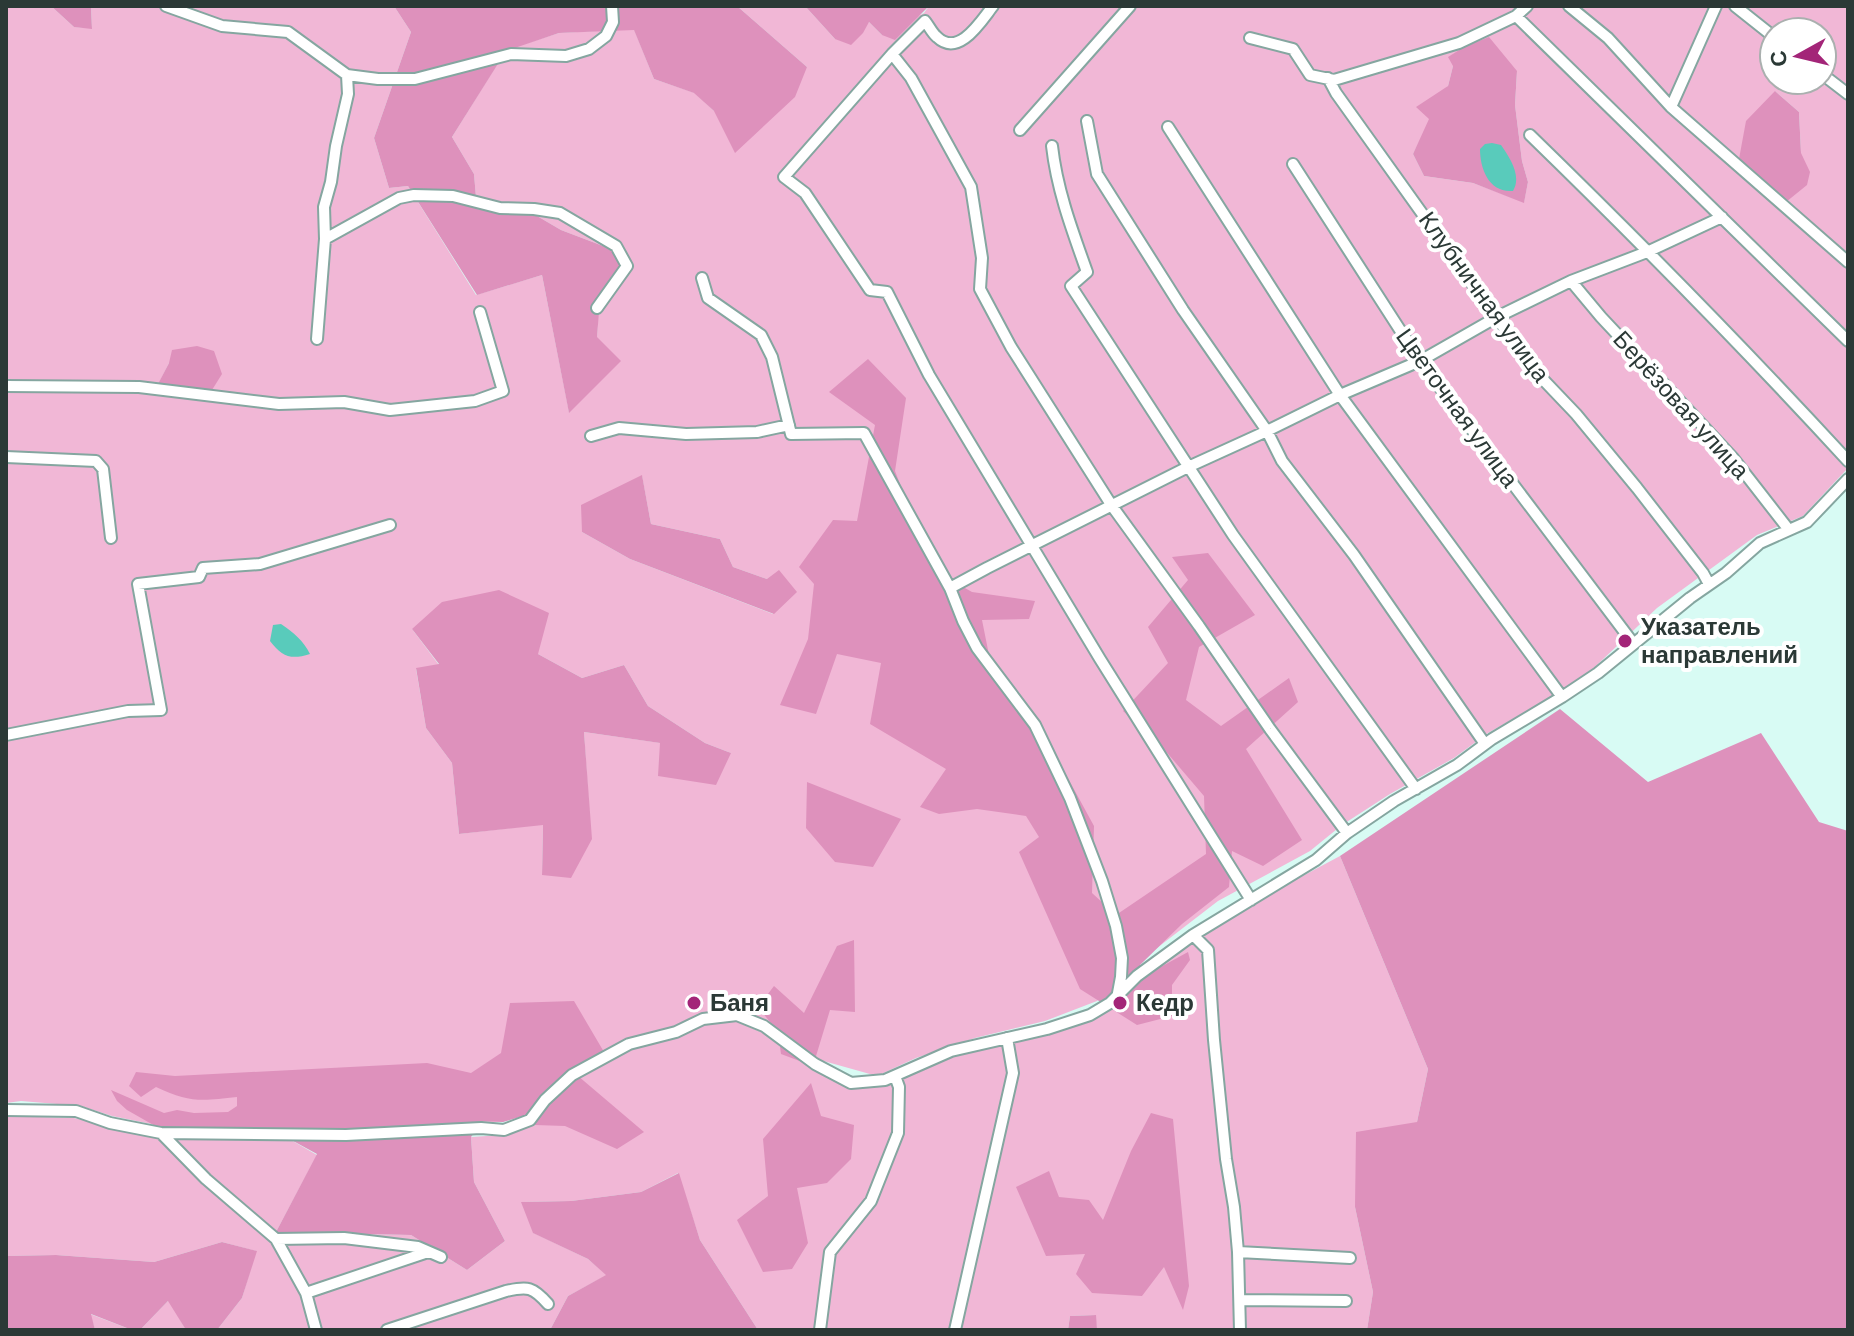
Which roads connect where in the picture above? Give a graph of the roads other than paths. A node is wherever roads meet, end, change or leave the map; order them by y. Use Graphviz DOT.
graph roads {
  1 [pos="166,6"];
  2 [pos="612,6"];
  3 [pos="993,6"];
  4 [pos="1130,6"];
  5 [pos="1527,6"];
  6 [pos="1569,6"];
  7 [pos="1716,6"];
  8 [pos="1735,6"];
  9 [pos="1516,16"];
  10 [pos="1758,24"];
  11 [pos="1250,38"];
  12 [pos="892,54"];
  13 [pos="347,75"];
  14 [pos="1328,78"];
  15 [pos="1671,107"];
  16 [pos="1087,121"];
  17 [pos="1168,127"];
  18 [pos="1020,130"];
  19 [pos="1530,135"];
  20 [pos="1052,146"];
  21 [pos="1293,164"];
  22 [pos="1722,217"];
  23 [pos="325,239"];
  24 [pos="1647,252"];
  25 [pos="1848,262"];
  26 [pos="702,278"];
  27 [pos="1571,281"];
  28 [pos="597,308"];
  29 [pos="480,312"];
  30 [pos="1497,317"];
  31 [pos="317,339"];
  32 [pos="1848,341"];
  33 [pos="1420,361"];
  34 [pos="6,386"];
  35 [pos="1340,395"];
  36 [pos="789,425"];
  37 [pos="1267,431"];
  38 [pos="591,436"];
  39 [pos="6,457"];
  40 [pos="1848,461"];
  41 [pos="1188,467"];
  42 [pos="1848,479"];
  43 [pos="1112,506"];
  44 [pos="390,525"];
  45 [pos="1789,530"];
  46 [pos="111,538"];
  47 [pos="1033,545"];
  48 [pos="1709,584"];
  49 [pos="950,588"];
  50 [pos="1633,643"];
  51 [pos="1562,697"];
  52 [pos="6,735"];
  53 [pos="1485,744"];
  54 [pos="1416,789"];
  55 [pos="1347,833"];
  56 [pos="1251,900"];
  57 [pos="1193,935"];
  58 [pos="1118,995"];
  59 [pos="1007,1038"];
  60 [pos="895,1076"];
  61 [pos="6,1110"];
  62 [pos="161,1133"];
  63 [pos="276,1239"];
  64 [pos="428,1252"];
  65 [pos="1238,1252"];
  66 [pos="441,1257"];
  67 [pos="1350,1258"];
  68 [pos="306,1293"];
  69 [pos="1240,1300"];
  70 [pos="1346,1301"];
  71 [pos="548,1304"];
  72 [pos="316,1330"];
  73 [pos="387,1330"];
  74 [pos="820,1330"];
  75 [pos="955,1330"];
  76 [pos="1240,1330"];
  1 -- 13 [label="street"];
  2 -- 13 [label="street"];
  3 -- 12 [label="street"];
  4 -- 18 [label="street"];
  5 -- 9 [label="street"];
  6 -- 15 [label="street"];
  7 -- 15 [label="street"];
  8 -- 10 [label="street"];
  9 -- 14 [label="street"];
  9 -- 22 [label="street"];
  11 -- 14 [label="street"];
  12 -- 43 [label="street"];
  12 -- 47 [label="street"];
  13 -- 23 [label="street"];
  14 -- 30 [label="street, Клубничная улица"];
  15 -- 25 [label="street"];
  16 -- 37 [label="street"];
  17 -- 35 [label="street"];
  19 -- 24 [label="street"];
  20 -- 41 [label="street"];
  21 -- 33 [label="street, Цветочная улица"];
  22 -- 24 [label="street"];
  22 -- 32 [label="street"];
  23 -- 28 [label="street"];
  23 -- 31 [label="street"];
  24 -- 27 [label="street"];
  24 -- 40 [label="street"];
  26 -- 36 [label="street"];
  27 -- 30 [label="street"];
  27 -- 45 [label="street, Берёзовая улица"];
  29 -- 34 [label="street"];
  30 -- 33 [label="street"];
  30 -- 48 [label="street, Клубничная улица"];
  33 -- 35 [label="street"];
  33 -- 50 [label="street, Цветочная улица"];
  35 -- 37 [label="street"];
  35 -- 51 [label="street"];
  36 -- 38 [label="street"];
  36 -- 49 [label="street"];
  37 -- 41 [label="street"];
  37 -- 53 [label="street"];
  39 -- 46 [label="street"];
  41 -- 43 [label="street"];
  41 -- 54 [label="street"];
  42 -- 45 [label="street"];
  43 -- 47 [label="street"];
  43 -- 55 [label="street"];
  44 -- 52 [label="street"];
  45 -- 48 [label="street"];
  47 -- 49 [label="street"];
  47 -- 56 [label="street"];
  48 -- 50 [label="street"];
  49 -- 58 [label="street"];
  50 -- 51 [label="street"];
  51 -- 53 [label="street"];
  53 -- 54 [label="street"];
  54 -- 55 [label="street"];
  55 -- 56 [label="street"];
  56 -- 57 [label="street"];
  57 -- 58 [label="street"];
  57 -- 65 [label="street"];
  58 -- 59 [label="street"];
  59 -- 60 [label="street"];
  59 -- 75 [label="street"];
  60 -- 62 [label="street"];
  60 -- 74 [label="street"];
  61 -- 62 [label="street"];
  62 -- 63 [label="street"];
  63 -- 64 [label="street"];
  63 -- 68 [label="street"];
  64 -- 66 [label="street"];
  64 -- 68 [label="street"];
  65 -- 67 [label="street"];
  65 -- 69 [label="street"];
  68 -- 72 [label="street"];
  69 -- 70 [label="street"];
  69 -- 76 [label="street"];
  71 -- 73 [label="street"];
}
